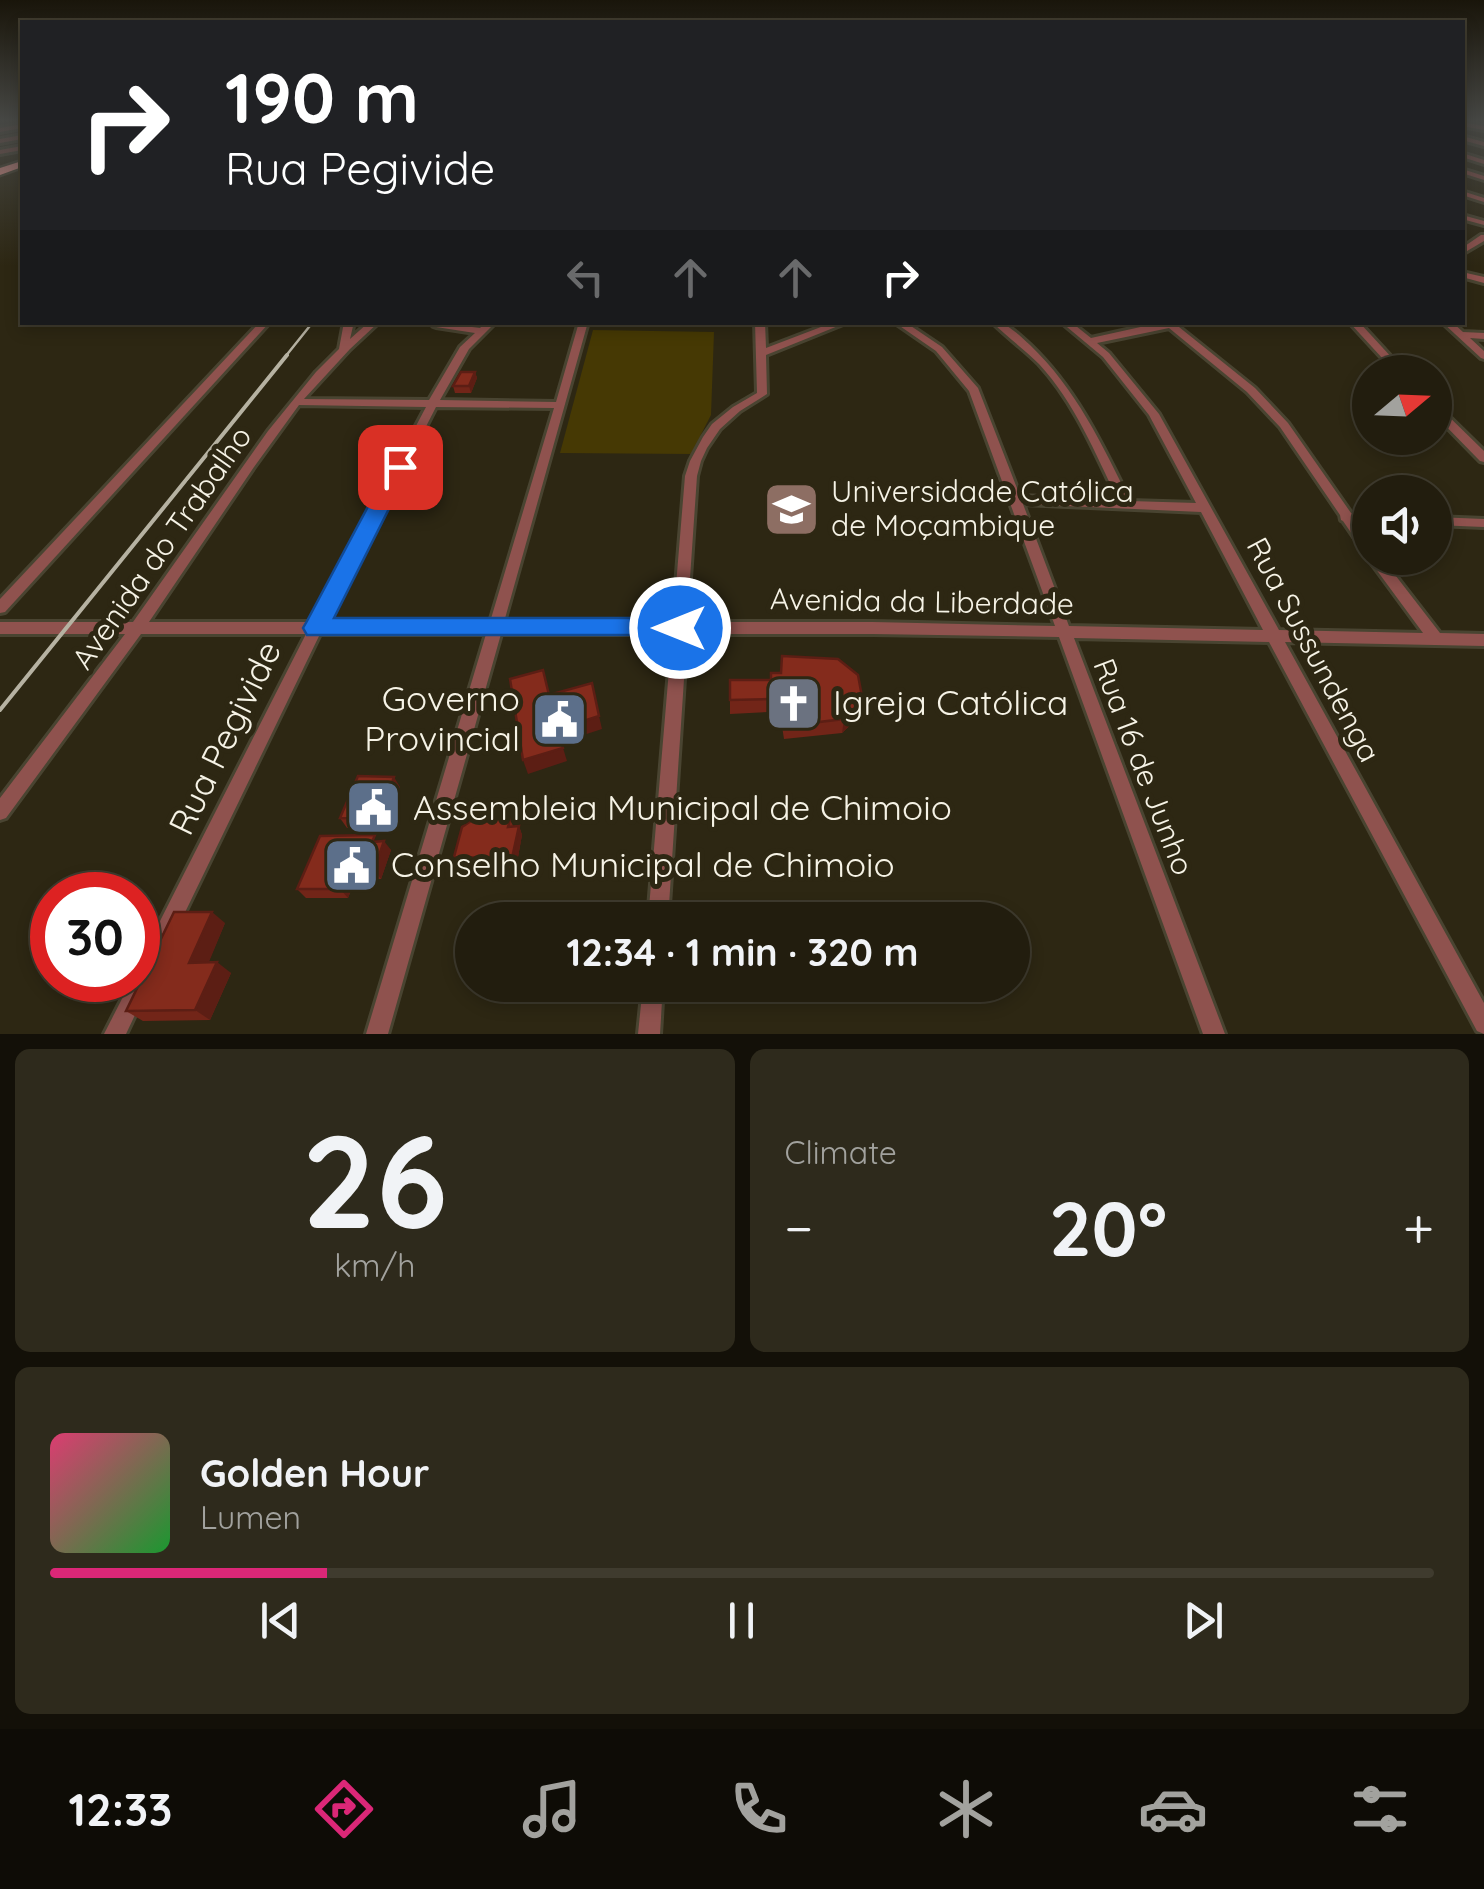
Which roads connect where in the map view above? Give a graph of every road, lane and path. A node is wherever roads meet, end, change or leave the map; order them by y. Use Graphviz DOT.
graph roads {
  1 [pos="1484,237"];
  2 [pos="1479,247"];
  3 [pos="263,325"];
  4 [pos="348,325"];
  5 [pos="371,325"];
  6 [pos="461,325"];
  7 [pos="583,325"];
  8 [pos="760,325"];
  9 [pos="836,325"];
  10 [pos="912,325"];
  11 [pos="1000,325"];
  12 [pos="1069,325"];
  13 [pos="1164,325"];
  14 [pos="1170,325"];
  15 [pos="1357,325"];
  16 [pos="1449,325"];
  17 [pos="486,326"];
  18 [pos="1460,335"];
  19 [pos="1484,336"];
  20 [pos="1091,341"];
  21 [pos="343,347"];
  22 [pos="761,353"];
  23 [pos="1384,355"];
  24 [pos="1484,356"];
  25 [pos="296,402"];
  26 [pos="433,403"];
  27 [pos="560,405"];
  28 [pos="1452,426"];
  29 [pos="1484,458"];
  30 [pos="1016,500"];
  31 [pos="1125,503"];
  32 [pos="1206,508"];
  33 [pos="1345,517"];
  34 [pos="1352,517"];
  35 [pos="1452,522"];
  36 [pos="1484,523"];
  37 [pos="1352,526"];
  38 [pos="1389,575"];
  39 [pos="0,608"];
  40 [pos="0,628"];
  41 [pos="138,628"];
  42 [pos="316,628"];
  43 [pos="496,628"];
  44 [pos="680,628"];
  45 [pos="1063,632"];
  46 [pos="1272,634"];
  47 [pos="1436,639"];
  48 [pos="1484,640"];
  49 [pos="0,812"];
  50 [pos="659,902"];
  51 [pos="160,944"];
  52 [pos="131,1002"];
  53 [pos="652,1002"];
  54 [pos="1484,1024"];
  55 [pos="115,1034"];
  56 [pos="377,1034"];
  57 [pos="650,1034"];
  58 [pos="1214,1034"];
  1 -- 2 [label="street"];
  3 -- 39 [label="street"];
  4 -- 21 [label="street"];
  5 -- 21 [label="street, Avenida do Trabalho"];
  6 -- 17 [label="street"];
  7 -- 27 [label="street"];
  8 -- 22 [label="street"];
  9 -- 22 [label="street"];
  10 -- 30 [label="street, Rua 16 de Junho"];
  11 -- 31 [label="street"];
  12 -- 20 [label="street, Rua Sussundenga"];
  13 -- 20 [label="street"];
  14 -- 33 [label="street"];
  15 -- 23 [label="street"];
  16 -- 18 [label="street"];
  17 -- 26 [label="street, Rua Pegivide"];
  18 -- 19 [label="street"];
  18 -- 24 [label="street"];
  20 -- 32 [label="street, Rua Sussundenga"];
  21 -- 25 [label="street, Avenida do Trabalho"];
  22 -- 44 [label="street"];
  25 -- 26 [label="street"];
  25 -- 41 [label="street, Avenida do Trabalho"];
  26 -- 27 [label="street"];
  26 -- 42 [label="street, Rua Pegivide"];
  27 -- 43 [label="street"];
  28 -- 29 [label="street"];
  30 -- 31 [label="street"];
  30 -- 45 [label="street, Rua 16 de Junho"];
  31 -- 32 [label="street"];
  32 -- 46 [label="street, Rua Sussundenga"];
  33 -- 34 [label="street"];
  33 -- 37 [label="street"];
  35 -- 36 [label="street"];
  38 -- 47 [label="street"];
  40 -- 41 [label="street, Avenida da Liberdade"];
  41 -- 42 [label="street, Avenida da Liberdade"];
  41 -- 49 [label="street, Avenida do Trabalho"];
  42 -- 43 [label="street, Avenida da Liberdade"];
  42 -- 51 [label="street, Rua Pegivide"];
  43 -- 44 [label="street, Avenida da Liberdade"];
  43 -- 56 [label="street"];
  44 -- 45 [label="street, Avenida da Liberdade"];
  44 -- 50 [label="street"];
  45 -- 46 [label="street, Avenida da Liberdade"];
  45 -- 58 [label="street, Rua 16 de Junho"];
  46 -- 47 [label="street, Avenida da Liberdade"];
  46 -- 54 [label="street, Rua Sussundenga"];
  47 -- 48 [label="street, Avenida da Liberdade"];
  52 -- 55 [label="street"];
  53 -- 57 [label="street"];
}
